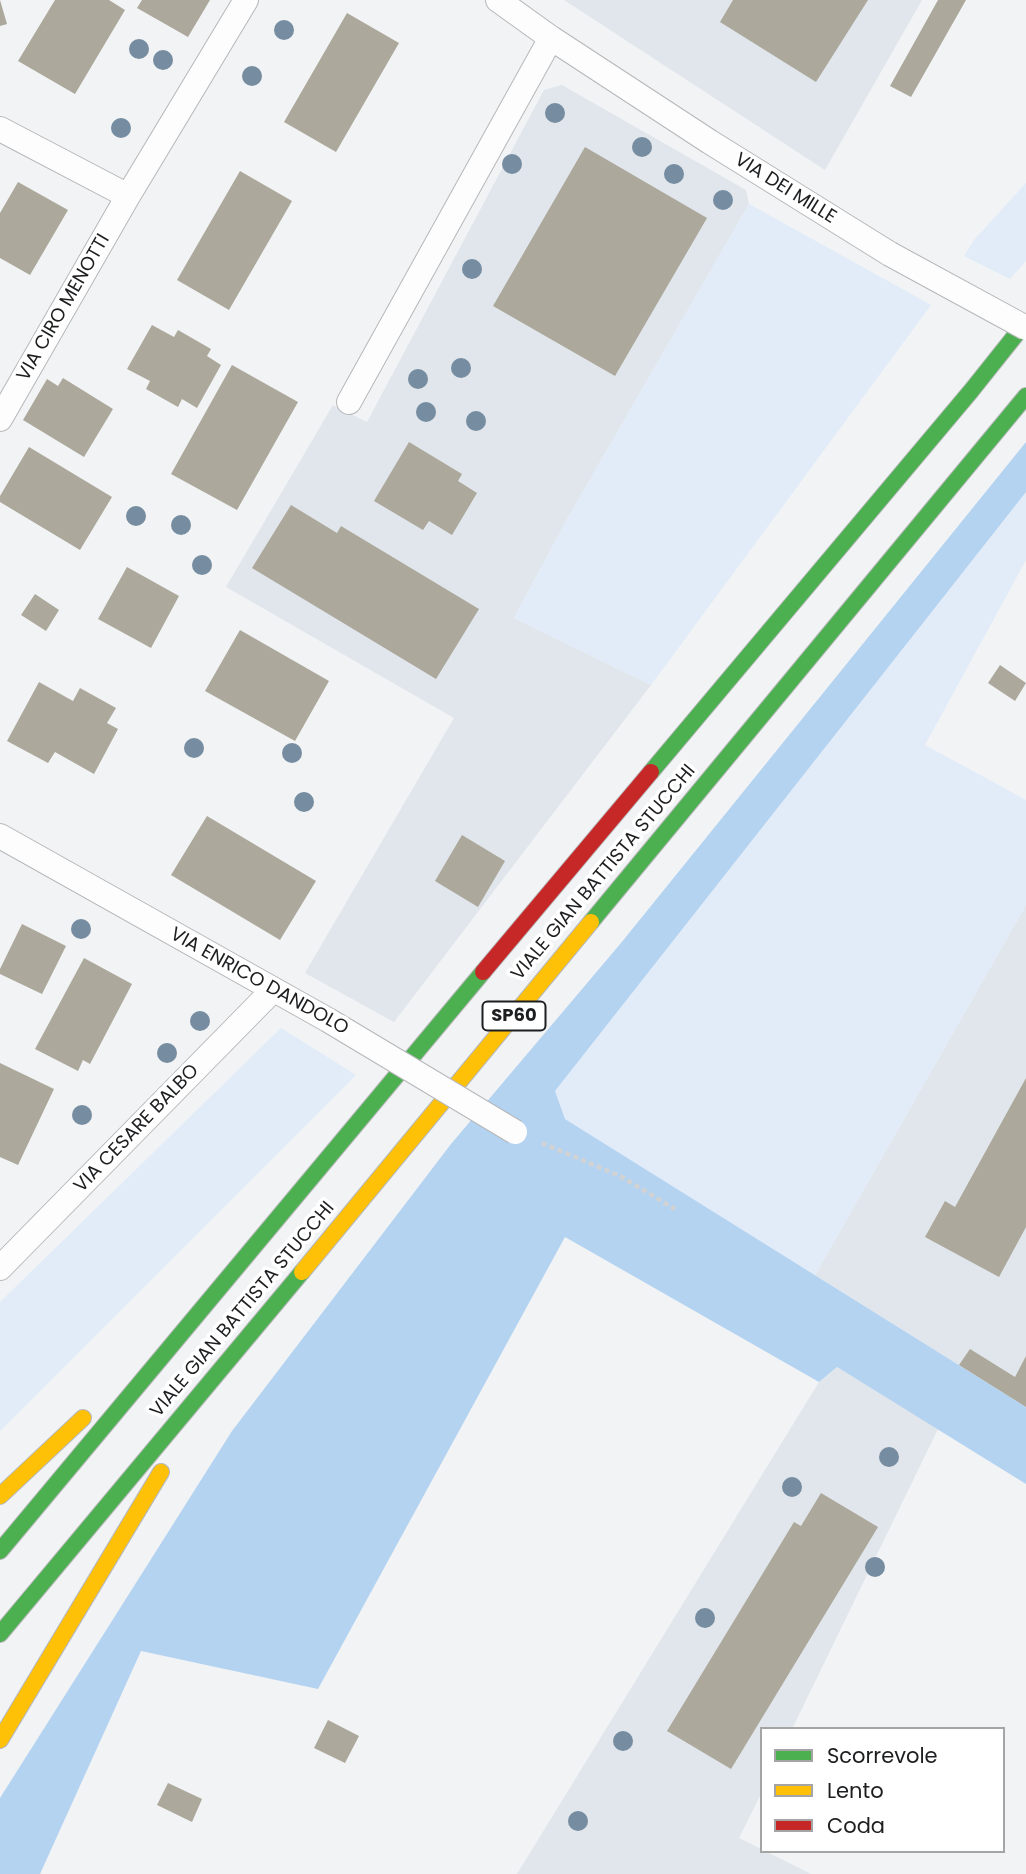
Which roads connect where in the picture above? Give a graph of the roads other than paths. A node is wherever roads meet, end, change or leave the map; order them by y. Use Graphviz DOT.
graph roads {
  1 [pos="246,0"];
  2 [pos="498,0"];
  3 [pos="551,38"];
  4 [pos="0,129"];
  5 [pos="128,196"];
  6 [pos="1026,322"];
  7 [pos="1026,328"];
  8 [pos="1026,396"];
  9 [pos="349,402"];
  10 [pos="0,419"];
  11 [pos="0,836"];
  12 [pos="273,990"];
  13 [pos="515,1132"];
  14 [pos="0,1268"];
  15 [pos="197,1312"];
  16 [pos="221,1370"];
  17 [pos="118,1385"];
  18 [pos="98,1404"];
  19 [pos="0,1496"];
  20 [pos="0,1551"];
  21 [pos="0,1634"];
  22 [pos="0,1740"];
  1 -- 5 [label="street, VIA CIRO MENOTTI"];
  2 -- 3 [label="street, VIA DEI MILLE"];
  3 -- 7 [label="street, VIA DEI MILLE, bridge"];
  3 -- 9 [label="street"];
  4 -- 5 [label="street"];
  5 -- 10 [label="street, VIA CIRO MENOTTI"];
  6 -- 15 [label="highway, VIALE GIAN BATTISTA STUCCHI / SP60"];
  8 -- 16 [label="highway, VIALE GIAN BATTISTA STUCCHI / SP60"];
  11 -- 12 [label="street, VIA ENRICO DANDOLO"];
  12 -- 13 [label="street, VIA ENRICO DANDOLO, bridge"];
  12 -- 14 [label="street, VIA CESARE BALBO"];
  15 -- 17 [label="highway"];
  15 -- 20 [label="highway, VIALE GIAN BATTISTA STUCCHI / SP60"];
  16 -- 21 [label="highway, VIALE GIAN BATTISTA STUCCHI / SP60"];
  16 -- 22 [label="highway"];
  18 -- 19 [label="highway"];
}
